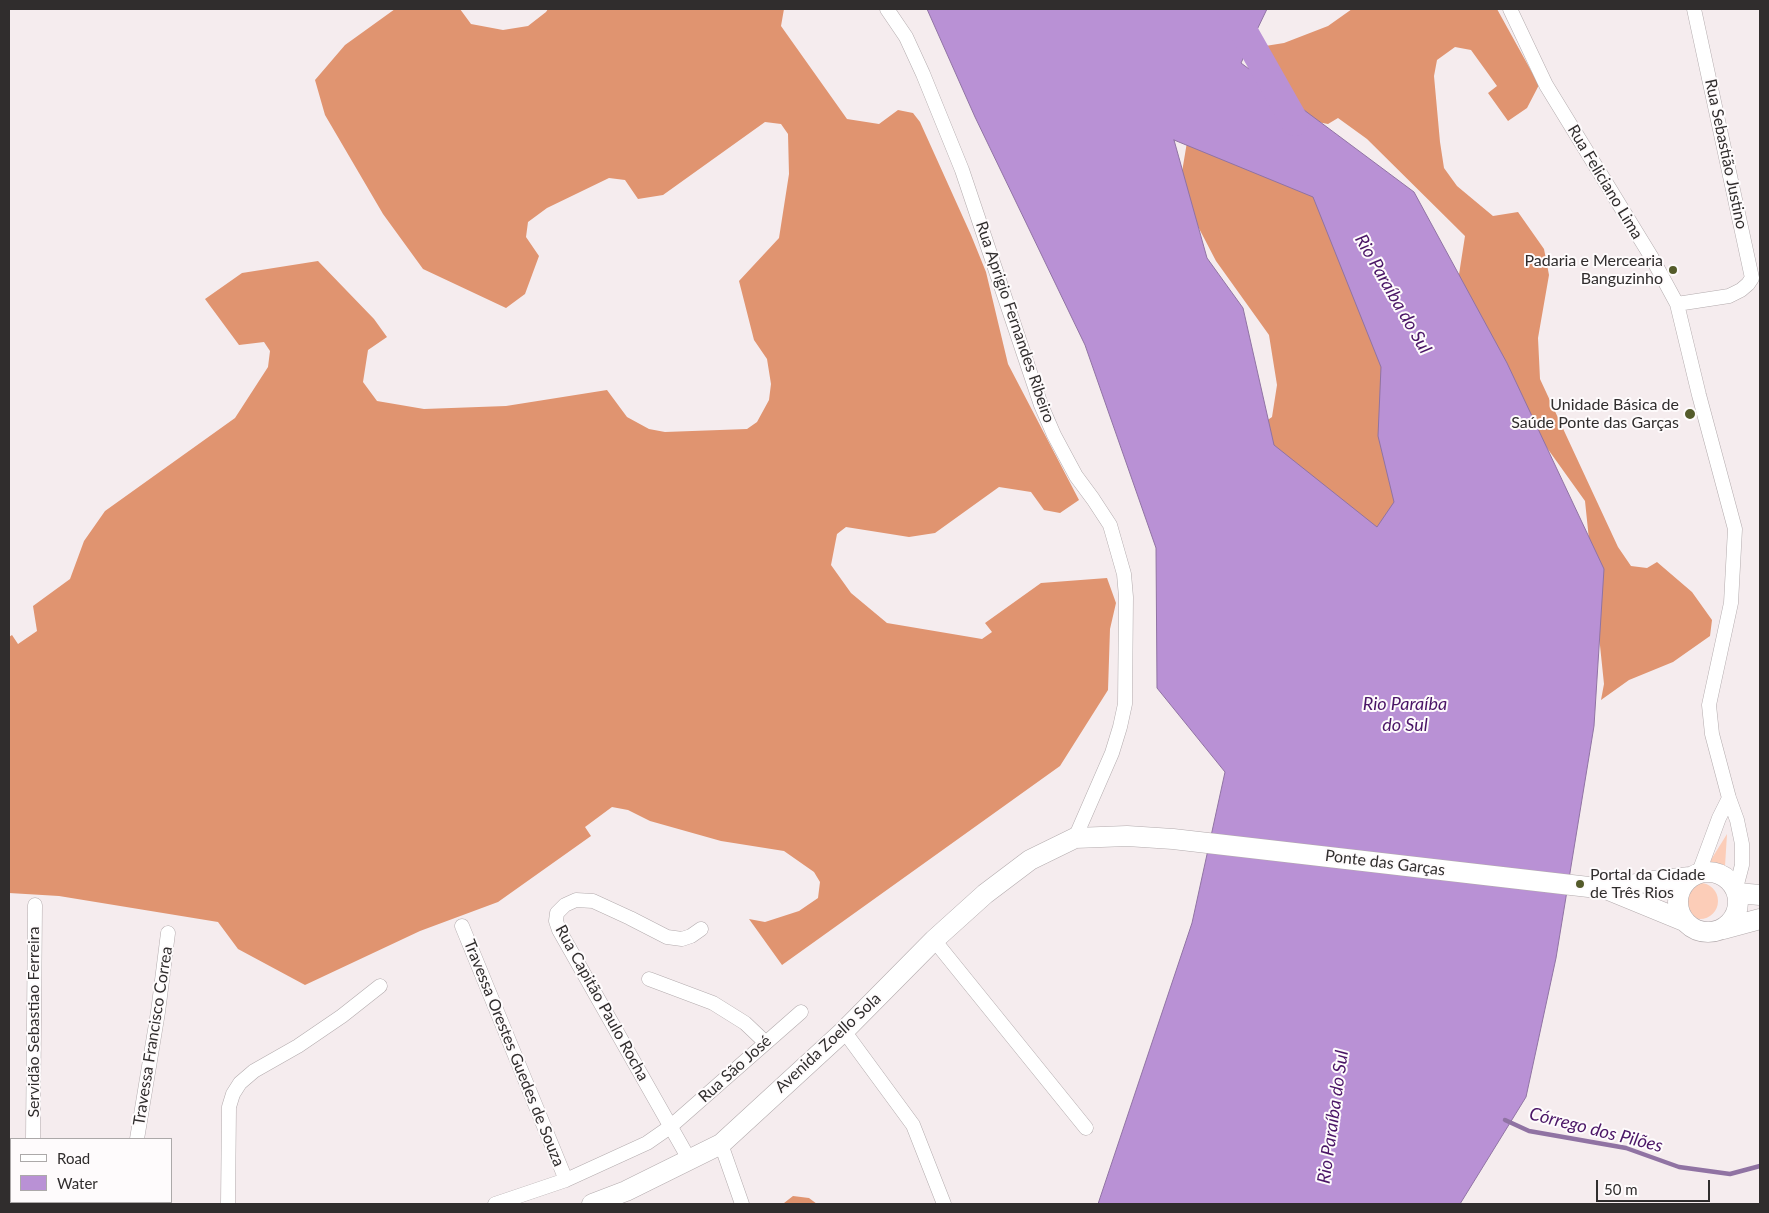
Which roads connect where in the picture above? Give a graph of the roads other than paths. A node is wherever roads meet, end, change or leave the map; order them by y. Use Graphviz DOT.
graph roads {
  1 [pos="886,9"];
  2 [pos="1510,9"];
  3 [pos="1694,9"];
  4 [pos="1677,304"];
  5 [pos="1729,798"];
  6 [pos="1075,838"];
  7 [pos="1173,839"];
  8 [pos="1695,874"];
  9 [pos="1601,888"];
  10 [pos="1737,890"];
  11 [pos="1760,895"];
  12 [pos="35,905"];
  13 [pos="1760,919"];
  14 [pos="1684,921"];
  15 [pos="462,926"];
  16 [pos="701,929"];
  17 [pos="1721,929"];
  18 [pos="168,933"];
  19 [pos="934,940"];
  20 [pos="649,979"];
  21 [pos="380,986"];
  22 [pos="801,1012"];
  23 [pos="844,1030"];
  24 [pos="766,1042"];
  25 [pos="670,1127"];
  26 [pos="1086,1128"];
  27 [pos="33,1138"];
  28 [pos="137,1138"];
  29 [pos="721,1144"];
  30 [pos="689,1159"];
  31 [pos="566,1180"];
  32 [pos="228,1204"];
  33 [pos="495,1204"];
  34 [pos="592,1204"];
  35 [pos="742,1204"];
  36 [pos="944,1204"];
  1 -- 6 [label="street, Rua Aprigio Fernandes Ribeiro"];
  2 -- 4 [label="street, Rua Feliciano Lima"];
  3 -- 4 [label="street, Rua Sebastião Justino"];
  4 -- 5 [label="street, Rua Feliciano Lima"];
  5 -- 8 [label="street"];
  5 -- 10 [label="street, Rua Feliciano Lima"];
  6 -- 7 [label="main road, Avenida Zoello Sola"];
  6 -- 19 [label="main road, Avenida Zoello Sola"];
  7 -- 9 [label="main road, Ponte das Garças"];
  8 -- 9 [label="main road"];
  8 -- 10 [label="main road"];
  8 -- 14 [label="main road"];
  9 -- 14 [label="main road"];
  10 -- 11 [label="main road"];
  10 -- 17 [label="main road"];
  12 -- 27 [label="street, Servidão Sebastiao Ferreira"];
  13 -- 17 [label="main road"];
  14 -- 17 [label="main road"];
  15 -- 31 [label="street, Travessa Orestes Guedes de Souza"];
  16 -- 25 [label="street, Rua Capitão Paulo Rocha"];
  18 -- 28 [label="street, Travessa Francisco Correa"];
  19 -- 23 [label="main road, Avenida Zoello Sola"];
  19 -- 26 [label="street"];
  20 -- 24 [label="street"];
  21 -- 32 [label="street"];
  22 -- 24 [label="street, Rua São José"];
  23 -- 29 [label="main road, Avenida Zoello Sola"];
  23 -- 36 [label="street"];
  24 -- 25 [label="street, Rua São José"];
  25 -- 30 [label="street"];
  25 -- 31 [label="street, Rua São José"];
  29 -- 30 [label="main road, Avenida Zoello Sola"];
  29 -- 35 [label="street"];
  30 -- 34 [label="main road, Avenida Zoello Sola"];
  31 -- 33 [label="street, Rua São José"];
}
